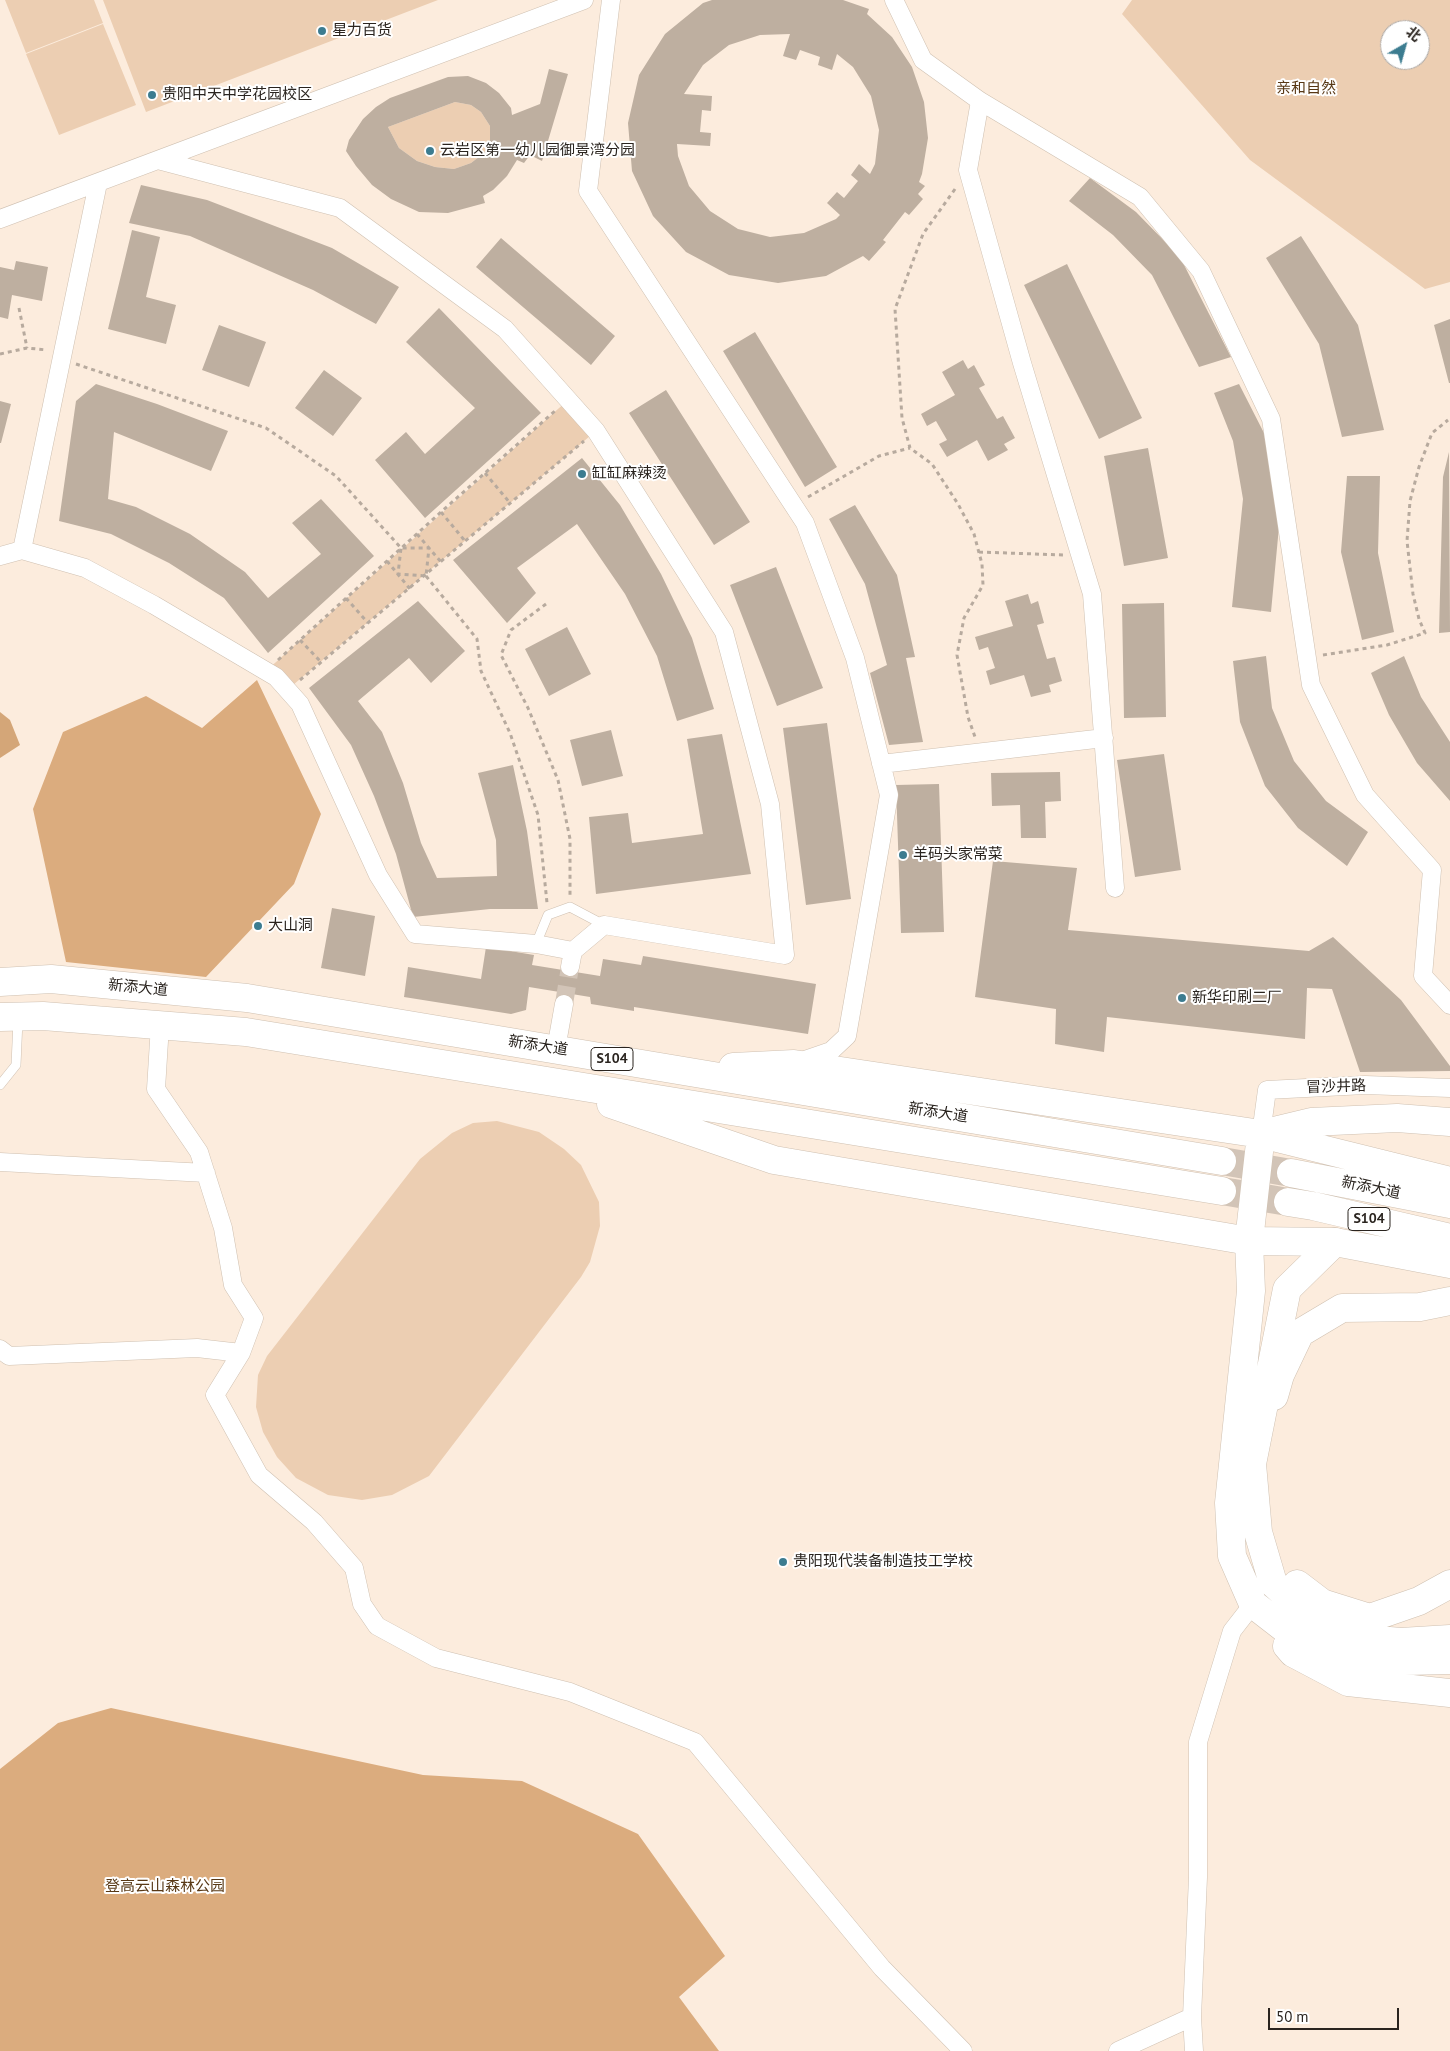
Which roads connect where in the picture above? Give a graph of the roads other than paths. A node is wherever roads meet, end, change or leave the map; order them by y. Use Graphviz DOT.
graph roads {
  1 [pos="584,0"];
  2 [pos="611,0"];
  3 [pos="894,0"];
  4 [pos="980,101"];
  5 [pos="158,160"];
  6 [pos="98,182"];
  7 [pos="0,219"];
  8 [pos="22,550"];
  9 [pos="0,556"];
  10 [pos="1104,738"];
  11 [pos="881,764"];
  12 [pos="1115,888"];
  13 [pos="604,925"];
  14 [pos="536,944"];
  15 [pos="0,982"];
  16 [pos="564,1004"];
  17 [pos="1450,1005"];
  18 [pos="9,1017"];
  19 [pos="160,1025"];
  20 [pos="556,1049"];
  21 [pos="794,1064"];
  22 [pos="677,1070"];
  23 [pos="536,1078"];
  24 [pos="0,1085"];
  25 [pos="1450,1088"];
  26 [pos="1450,1122"];
  27 [pos="1261,1134"];
  28 [pos="1222,1161"];
  29 [pos="0,1162"];
  30 [pos="206,1173"];
  31 [pos="1291,1173"];
  32 [pos="1450,1181"];
  33 [pos="1222,1190"];
  34 [pos="1288,1202"];
  35 [pos="1450,1204"];
  36 [pos="1450,1238"];
  37 [pos="1249,1241"];
  38 [pos="1335,1242"];
  39 [pos="1450,1264"];
  40 [pos="1450,1301"];
  41 [pos="0,1349"];
  42 [pos="241,1352"];
  43 [pos="1252,1464"];
  44 [pos="1267,1562"];
  45 [pos="1450,1584"];
  46 [pos="1253,1604"];
  47 [pos="1450,1639"];
  48 [pos="1450,1660"];
  49 [pos="1450,1693"];
  50 [pos="1192,2017"];
  51 [pos="963,2051"];
  52 [pos="1118,2051"];
  53 [pos="1194,2051"];
  1 -- 5 [label="street"];
  2 -- 11 [label="street"];
  3 -- 4 [label="street"];
  4 -- 10 [label="street"];
  4 -- 17 [label="street"];
  5 -- 6 [label="street"];
  5 -- 13 [label="street"];
  6 -- 7 [label="street"];
  6 -- 8 [label="street"];
  8 -- 9 [label="street"];
  8 -- 14 [label="street"];
  10 -- 11 [label="street"];
  10 -- 12 [label="street"];
  11 -- 21 [label="street"];
  13 -- 14 [label="street"];
  13 -- 14 [label="lane"];
  15 -- 20 [label="main road, 新添大道 / S104"];
  16 -- 20 [label="street"];
  18 -- 19 [label="main road, 新添大道 / S104"];
  18 -- 24 [label="lane"];
  19 -- 23 [label="main road, 新添大道 / S104"];
  19 -- 30 [label="street"];
  20 -- 22 [label="main road, 新添大道 / S104"];
  21 -- 22 [label="main road"];
  21 -- 27 [label="main road"];
  22 -- 28 [label="main road, 新添大道 / S104"];
  23 -- 33 [label="main road, 新添大道 / S104"];
  23 -- 37 [label="main road"];
  25 -- 27 [label="street, 冒沙井路"];
  26 -- 27 [label="main road"];
  27 -- 32 [label="main road"];
  27 -- 37 [label="main road"];
  29 -- 30 [label="street"];
  30 -- 42 [label="street"];
  31 -- 35 [label="main road, 新添大道 / S104"];
  34 -- 36 [label="main road, 新添大道 / S104"];
  37 -- 38 [label="main road"];
  37 -- 46 [label="main road"];
  38 -- 39 [label="main road"];
  38 -- 43 [label="main road"];
  40 -- 43 [label="main road"];
  41 -- 42 [label="street"];
  42 -- 51 [label="street"];
  43 -- 44 [label="main road"];
  44 -- 45 [label="main road"];
  44 -- 47 [label="main road"];
  46 -- 48 [label="main road"];
  46 -- 49 [label="main road"];
  46 -- 50 [label="street"];
  50 -- 52 [label="street"];
  50 -- 53 [label="street"];
}
